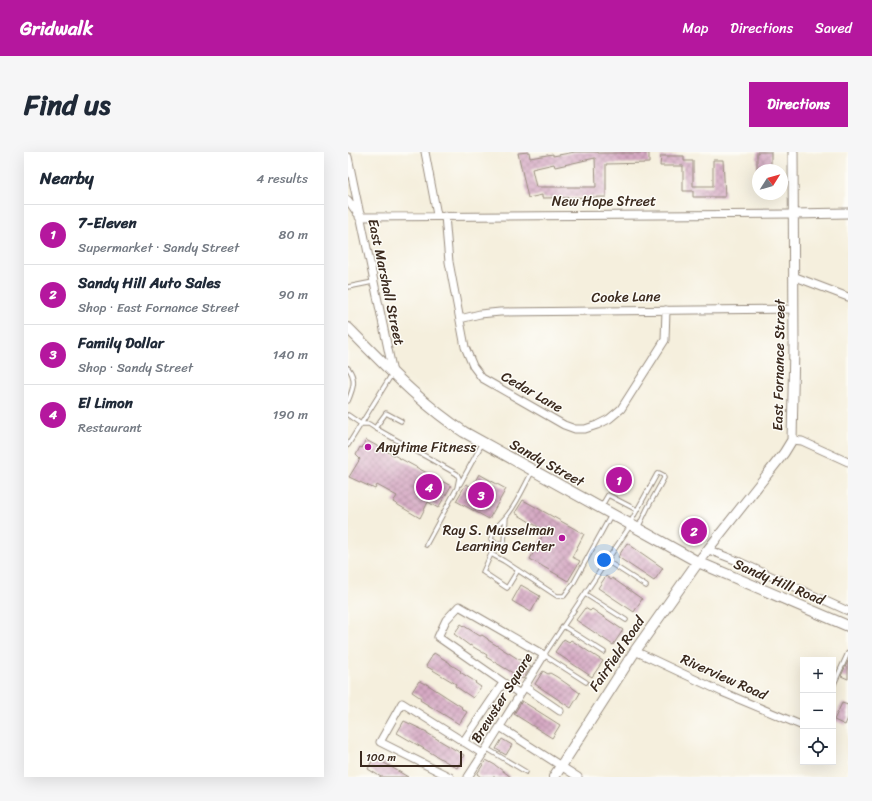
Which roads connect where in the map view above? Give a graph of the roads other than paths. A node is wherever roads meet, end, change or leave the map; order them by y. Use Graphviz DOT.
graph roads {
  1 [pos="425,152"];
  2 [pos="793,152"];
  3 [pos="348,157"];
  4 [pos="348,200"];
  5 [pos="848,213"];
  6 [pos="793,214"];
  7 [pos="436,215"];
  8 [pos="445,216"];
  9 [pos="359,217"];
  10 [pos="794,276"];
  11 [pos="373,282"];
  12 [pos="348,287"];
  13 [pos="848,296"];
  14 [pos="794,309"];
  15 [pos="666,310"];
  16 [pos="460,319"];
  17 [pos="348,328"];
  18 [pos="348,368"];
  19 [pos="393,373"];
  20 [pos="350,392"];
  21 [pos="348,401"];
  22 [pos="348,415"];
  23 [pos="401,421"];
  24 [pos="361,424"];
  25 [pos="375,428"];
  26 [pos="792,440"];
  27 [pos="483,443"];
  28 [pos="348,445"];
  29 [pos="848,462"];
  30 [pos="533,471"];
  31 [pos="457,488"];
  32 [pos="600,508"];
  33 [pos="637,510"];
  34 [pos="611,514"];
  35 [pos="506,517"];
  36 [pos="633,526"];
  37 [pos="496,543"];
  38 [pos="426,545"];
  39 [pos="709,550"];
  40 [pos="491,554"];
  41 [pos="607,561"];
  42 [pos="698,562"];
  43 [pos="518,570"];
  44 [pos="646,586"];
  45 [pos="585,594"];
  46 [pos="848,610"];
  47 [pos="626,620"];
  48 [pos="563,626"];
  49 [pos="848,626"];
  50 [pos="635,651"];
  51 [pos="604,652"];
  52 [pos="848,652"];
  53 [pos="544,655"];
  54 [pos="836,679"];
  55 [pos="586,682"];
  56 [pos="503,683"];
  57 [pos="525,687"];
  58 [pos="520,694"];
  59 [pos="560,711"];
  60 [pos="800,725"];
  61 [pos="500,727"];
  62 [pos="463,742"];
  63 [pos="485,751"];
  64 [pos="561,765"];
  65 [pos="526,772"];
  66 [pos="450,777"];
  67 [pos="468,777"];
  68 [pos="554,777"];
  69 [pos="578,777"];
  1 -- 7 [label="street"];
  2 -- 6 [label="street, East Fornance Street"];
  3 -- 9 [label="street"];
  4 -- 9 [label="street, East Marshall Street"];
  5 -- 6 [label="street, New Hope Street"];
  6 -- 8 [label="street, New Hope Street"];
  6 -- 10 [label="street, East Fornance Street"];
  7 -- 8 [label="street, New Hope Street"];
  7 -- 9 [label="street, New Hope Street"];
  8 -- 16 [label="street, Cedar Lane"];
  9 -- 11 [label="street, East Marshall Street"];
  10 -- 13 [label="street"];
  10 -- 14 [label="street, East Fornance Street"];
  11 -- 12 [label="lane"];
  11 -- 19 [label="street, East Marshall Street"];
  14 -- 15 [label="street, Cooke Lane"];
  14 -- 26 [label="street, East Fornance Street"];
  15 -- 16 [label="street, Cooke Lane"];
  15 -- 16 [label="street, Cedar Lane"];
  17 -- 19 [label="main road, Sandy Street"];
  18 -- 20 [label="lane"];
  19 -- 24 [label="lane"];
  19 -- 27 [label="main road, Sandy Street"];
  20 -- 21 [label="lane"];
  22 -- 24 [label="lane"];
  23 -- 25 [label="lane"];
  24 -- 25 [label="lane"];
  24 -- 28 [label="lane"];
  25 -- 31 [label="lane"];
  26 -- 29 [label="street"];
  26 -- 39 [label="street, East Fornance Street"];
  27 -- 30 [label="main road, Sandy Street"];
  27 -- 31 [label="lane"];
  30 -- 32 [label="main road, Sandy Street"];
  30 -- 35 [label="lane"];
  31 -- 38 [label="lane"];
  32 -- 33 [label="lane"];
  32 -- 34 [label="main road, Sandy Street"];
  33 -- 36 [label="lane"];
  33 -- 36 [label="lane"];
  34 -- 36 [label="main road, Sandy Street"];
  34 -- 43 [label="lane"];
  35 -- 37 [label="lane"];
  35 -- 37 [label="lane"];
  36 -- 41 [label="lane"];
  36 -- 42 [label="main road, Sandy Street"];
  37 -- 40 [label="lane"];
  39 -- 42 [label="street, Fairfield Road"];
  39 -- 46 [label="street"];
  40 -- 43 [label="lane"];
  40 -- 43 [label="lane"];
  41 -- 44 [label="lane"];
  41 -- 45 [label="lane"];
  42 -- 49 [label="main road, Sandy Hill Road"];
  42 -- 50 [label="main road, Fairfield Road"];
  45 -- 47 [label="lane"];
  45 -- 48 [label="lane"];
  48 -- 51 [label="lane"];
  48 -- 53 [label="lane"];
  50 -- 60 [label="street, Riverview Road"];
  50 -- 64 [label="main road, Fairfield Road"];
  52 -- 54 [label="lane"];
  53 -- 55 [label="lane"];
  53 -- 56 [label="street, Brewster Square"];
  53 -- 57 [label="street, Brewster Square"];
  56 -- 58 [label="street"];
  56 -- 62 [label="street"];
  57 -- 58 [label="street, Brewster Square"];
  57 -- 59 [label="street"];
  58 -- 61 [label="street, Brewster Square"];
  61 -- 63 [label="street, Brewster Square"];
  61 -- 64 [label="street"];
  62 -- 63 [label="street"];
  62 -- 66 [label="street"];
  63 -- 65 [label="lane"];
  63 -- 67 [label="street, Brewster Square"];
  64 -- 68 [label="main road, Fairfield Road"];
  64 -- 69 [label="street"];
}
